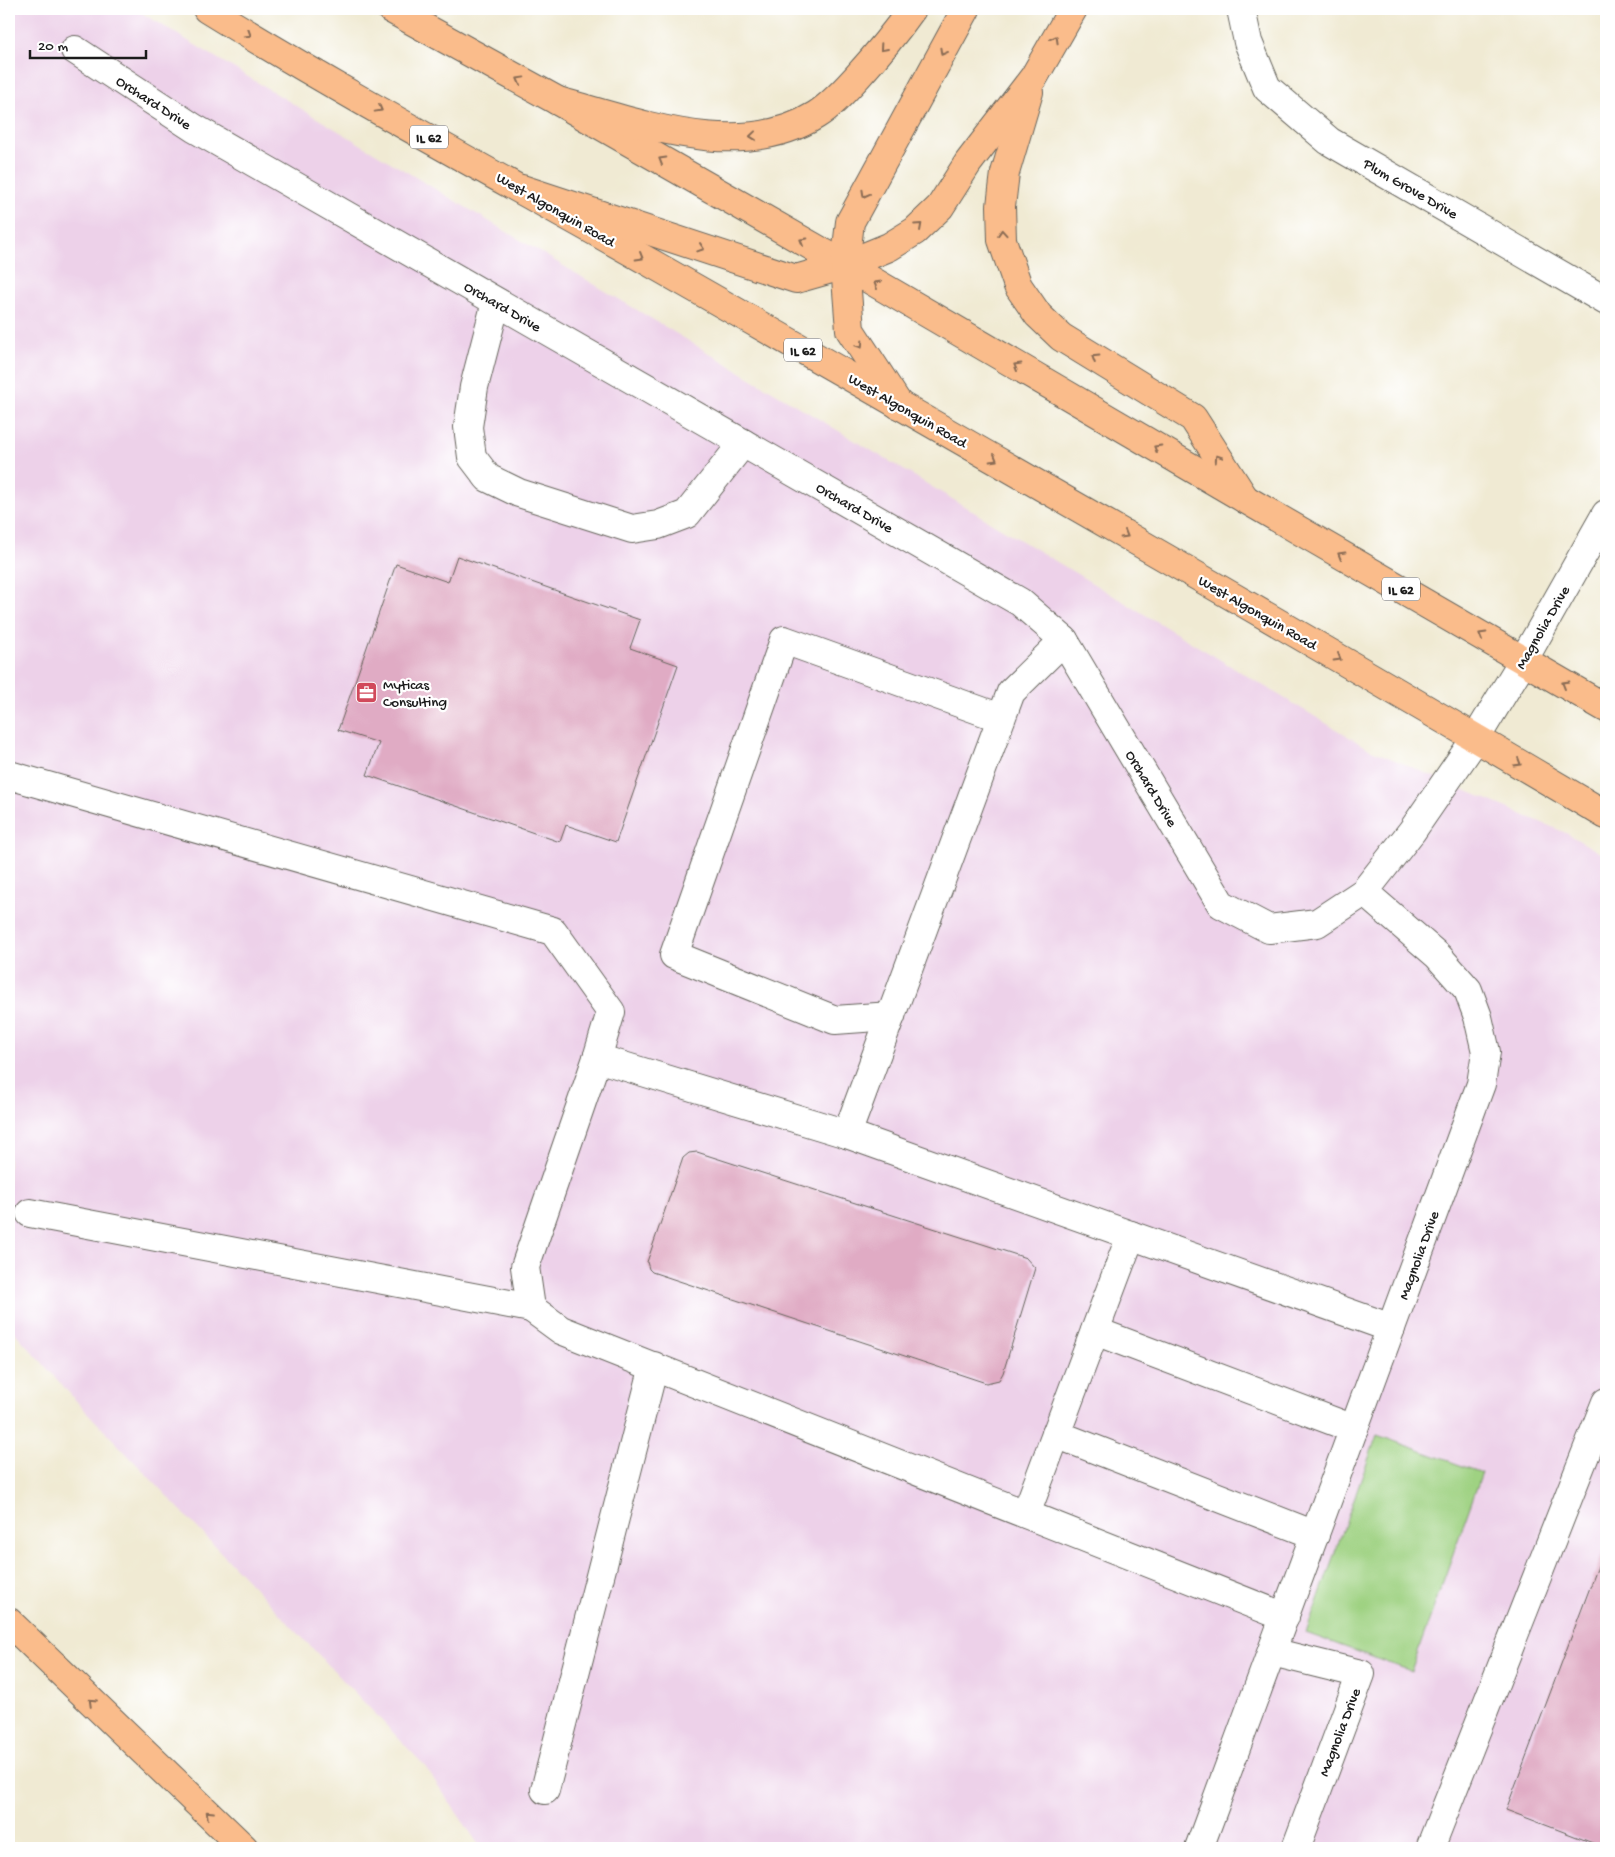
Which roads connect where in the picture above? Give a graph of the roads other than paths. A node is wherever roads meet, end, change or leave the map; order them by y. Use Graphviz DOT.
graph roads {
  1 [pos="207,9"];
  2 [pos="391,9"];
  3 [pos="912,9"];
  4 [pos="966,9"];
  5 [pos="1073,9"];
  6 [pos="1241,9"];
  7 [pos="74,50"];
  8 [pos="1034,77"];
  9 [pos="558,101"];
  10 [pos="522,189"];
  11 [pos="845,265"];
  12 [pos="1606,301"];
  13 [pos="496,302"];
  14 [pos="899,405"];
  15 [pos="743,444"];
  16 [pos="1245,499"];
  17 [pos="1606,514"];
  18 [pos="1064,640"];
  19 [pos="1524,659"];
  20 [pos="1606,708"];
  21 [pos="1001,718"];
  22 [pos="1476,738"];
  23 [pos="9,774"];
  24 [pos="1606,815"];
  25 [pos="1364,892"];
  26 [pos="891,1016"];
  27 [pos="597,1058"];
  28 [pos="847,1134"];
  29 [pos="30,1213"];
  30 [pos="1131,1235"];
  31 [pos="531,1308"];
  32 [pos="1391,1328"];
  33 [pos="1095,1330"];
  34 [pos="654,1366"];
  35 [pos="1606,1402"];
  36 [pos="1354,1429"];
  37 [pos="1056,1434"];
  38 [pos="1026,1514"];
  39 [pos="1315,1535"];
  40 [pos="1285,1617"];
  41 [pos="9,1622"];
  42 [pos="1272,1652"];
  43 [pos="545,1790"];
  44 [pos="1435,1847"];
  45 [pos="244,1848"];
  46 [pos="1199,1848"];
  47 [pos="1296,1848"];
  1 -- 10 [label="main road, West Algonquin Road / IL 62, one-way"];
  9 -- 2 [label="main road, IL 62, one-way"];
  3 -- 9 [label="main road, one-way"];
  4 -- 11 [label="main road, one-way"];
  8 -- 5 [label="main road, one-way"];
  6 -- 12 [label="street, Plum Grove Drive"];
  7 -- 13 [label="street, Orchard Drive"];
  11 -- 8 [label="main road, one-way"];
  16 -- 8 [label="main road, one-way"];
  11 -- 9 [label="main road, IL 62, one-way"];
  10 -- 11 [label="main road, one-way"];
  10 -- 14 [label="main road, West Algonquin Road / IL 62, one-way"];
  11 -- 14 [label="main road, one-way"];
  16 -- 11 [label="main road, IL 62, one-way"];
  13 -- 15 [label="street, Orchard Drive"];
  13 -- 15 [label="street"];
  14 -- 22 [label="main road, West Algonquin Road / IL 62, one-way"];
  15 -- 18 [label="street, Orchard Drive"];
  19 -- 16 [label="main road, IL 62, one-way"];
  17 -- 19 [label="street, Magnolia Drive"];
  18 -- 21 [label="street"];
  18 -- 25 [label="street, Orchard Drive"];
  20 -- 19 [label="main road, IL 62, one-way"];
  19 -- 22 [label="street, Magnolia Drive"];
  21 -- 26 [label="street"];
  21 -- 26 [label="street"];
  22 -- 24 [label="main road, West Algonquin Road / IL 62, one-way"];
  22 -- 25 [label="street, Orchard Drive"];
  23 -- 27 [label="street"];
  25 -- 32 [label="street, Magnolia Drive"];
  26 -- 28 [label="street"];
  27 -- 28 [label="street"];
  27 -- 31 [label="street"];
  28 -- 30 [label="street"];
  29 -- 31 [label="street"];
  30 -- 32 [label="street"];
  30 -- 33 [label="street"];
  31 -- 34 [label="street"];
  32 -- 36 [label="street, Magnolia Drive"];
  33 -- 36 [label="street"];
  33 -- 37 [label="street"];
  34 -- 38 [label="street"];
  34 -- 43 [label="street"];
  35 -- 44 [label="street"];
  36 -- 39 [label="street, Magnolia Drive"];
  37 -- 38 [label="street"];
  37 -- 39 [label="street"];
  38 -- 40 [label="street"];
  39 -- 40 [label="street, Magnolia Drive"];
  40 -- 42 [label="street, Magnolia Drive"];
  45 -- 41 [label="main road, one-way"];
  42 -- 46 [label="street, Magnolia Drive"];
  42 -- 47 [label="street, Magnolia Drive"];
}
